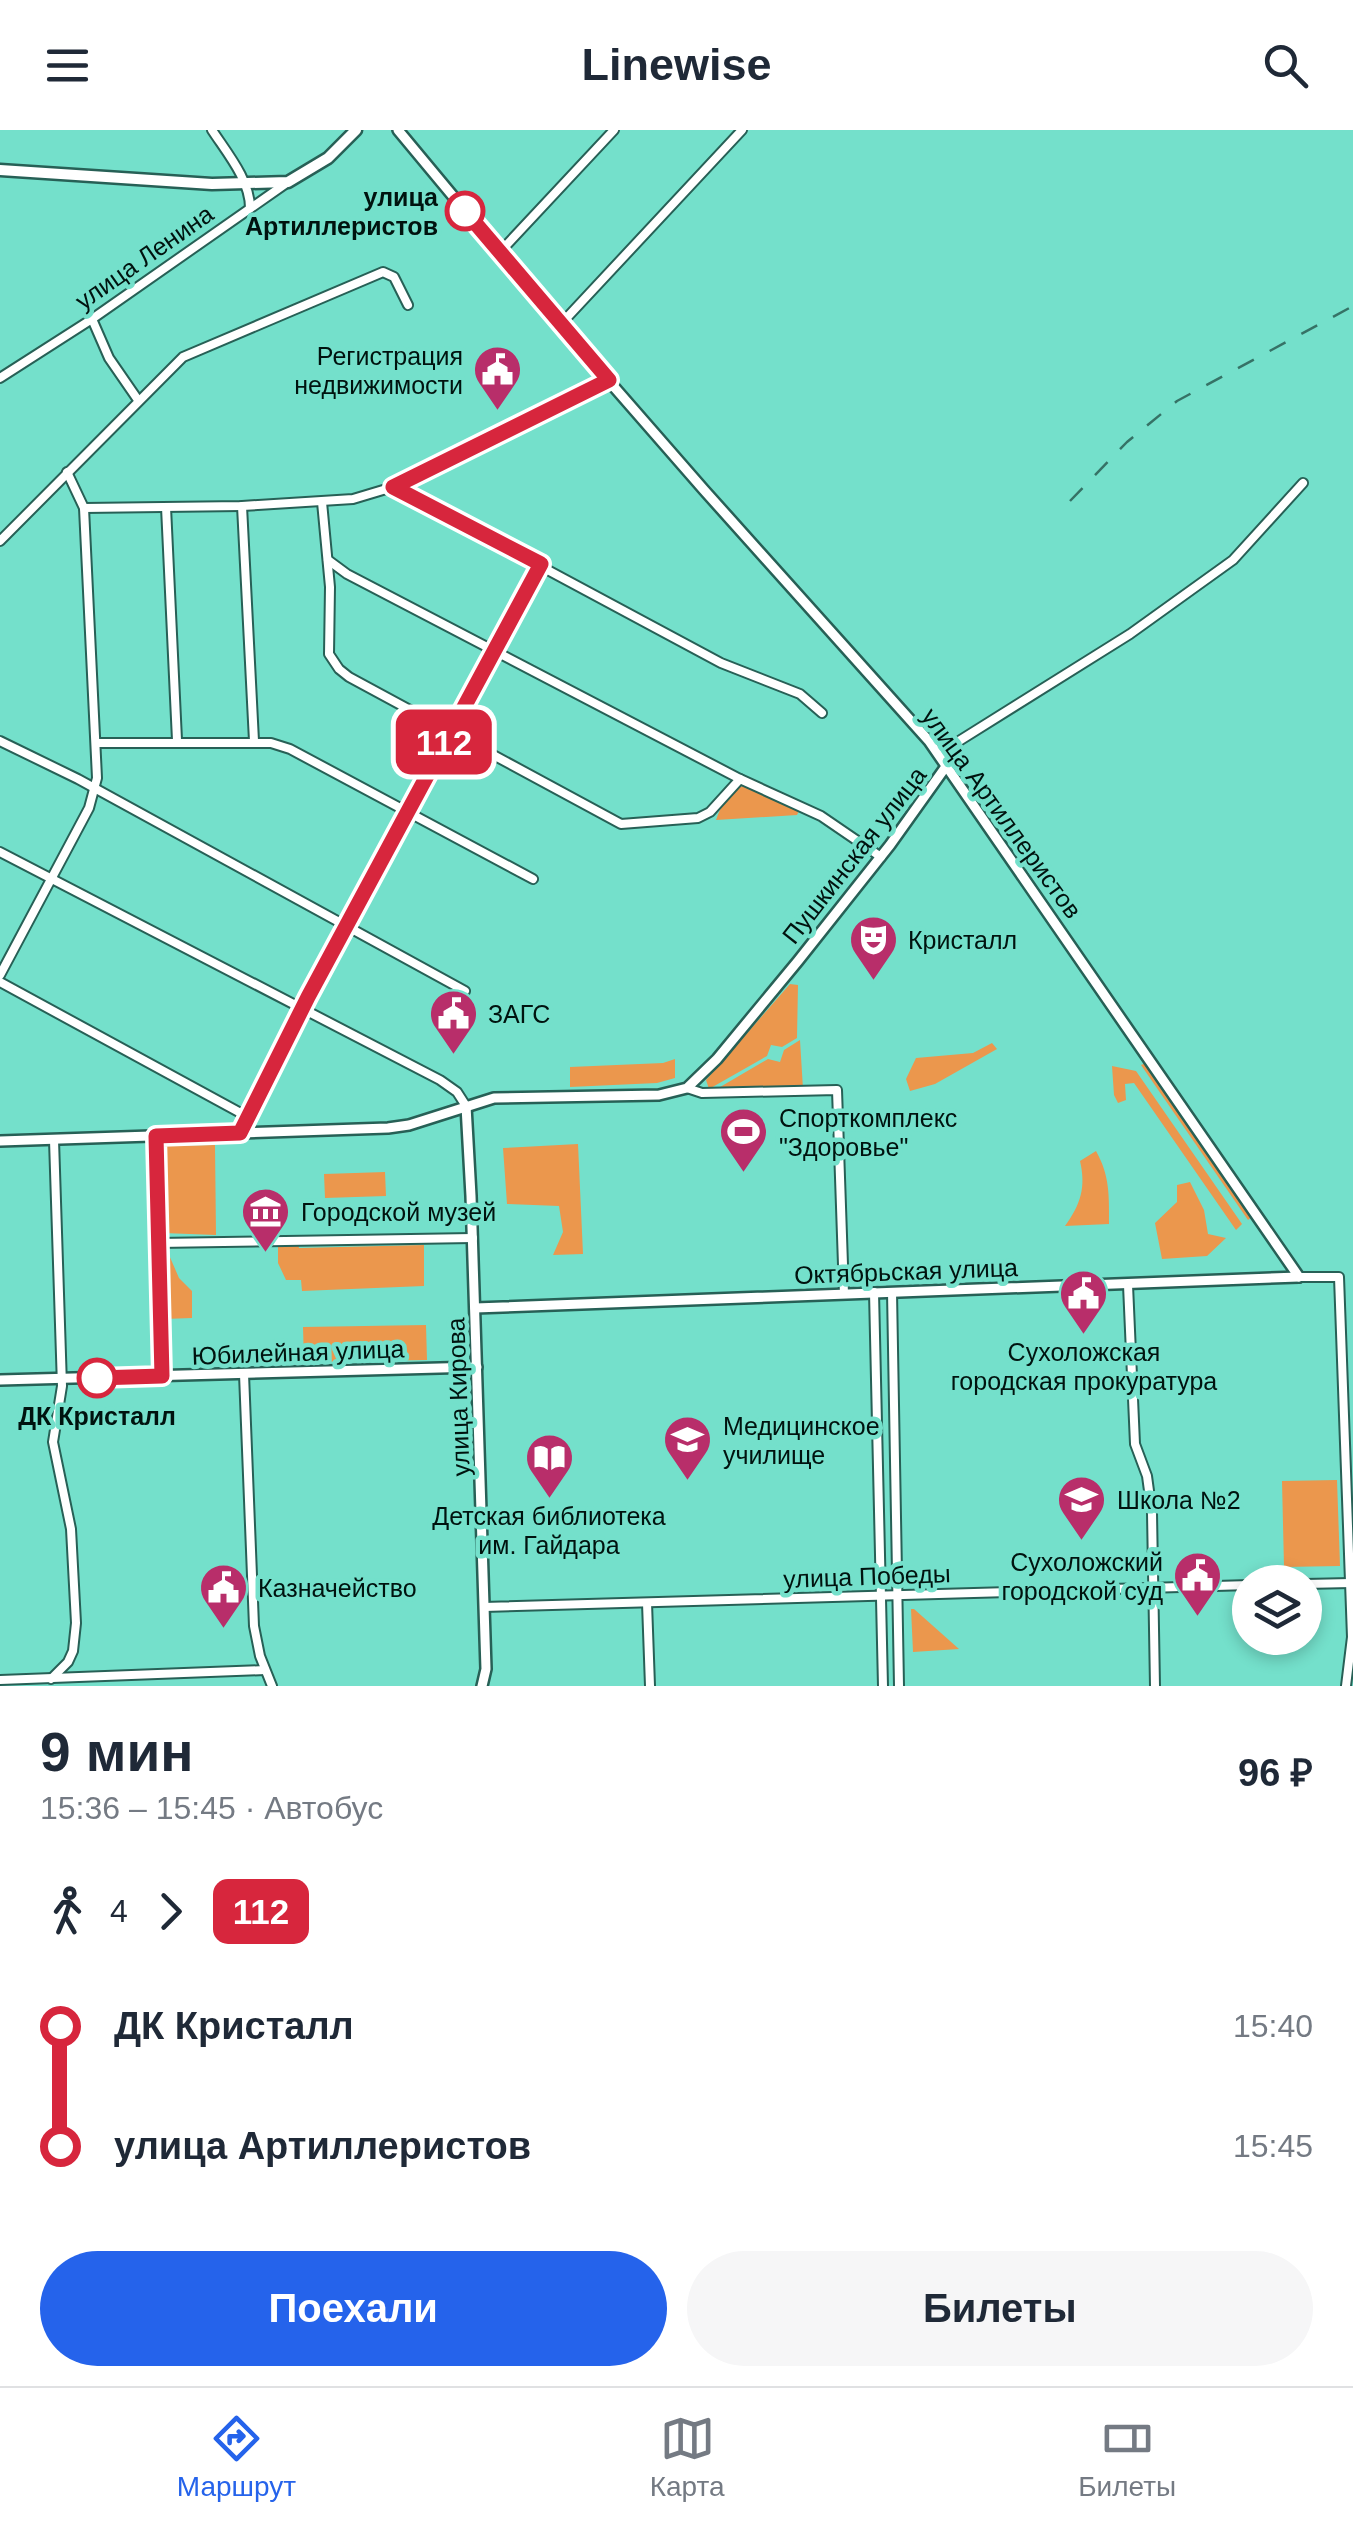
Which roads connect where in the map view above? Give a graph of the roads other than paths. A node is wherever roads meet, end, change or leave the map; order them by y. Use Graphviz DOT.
graph roads {
  1 [pos="212,130"];
  2 [pos="356,130"];
  3 [pos="398,130"];
  4 [pos="614,130"];
  5 [pos="742,130"];
  6 [pos="0,170"];
  7 [pos="288,182"];
  8 [pos="245,184"];
  9 [pos="250,208"];
  10 [pos="499,253"];
  11 [pos="408,305"];
  12 [pos="92,318"];
  13 [pos="560,325"];
  14 [pos="0,378"];
  15 [pos="609,380"];
  16 [pos="138,400"];
  17 [pos="66,472"];
  18 [pos="1304,484"];
  19 [pos="393,487"];
  20 [pos="322,502"];
  21 [pos="242,506"];
  22 [pos="166,507"];
  23 [pos="84,508"];
  24 [pos="0,540"];
  25 [pos="328,560"];
  26 [pos="541,564"];
  27 [pos="496,650"];
  28 [pos="822,713"];
  29 [pos="449,733"];
  30 [pos="177,740"];
  31 [pos="254,740"];
  32 [pos="0,741"];
  33 [pos="97,743"];
  34 [pos="947,765"];
  35 [pos="740,779"];
  36 [pos="95,789"];
  37 [pos="407,812"];
  38 [pos="0,852"];
  39 [pos="880,857"];
  40 [pos="50,878"];
  41 [pos="533,878"];
  42 [pos="347,926"];
  43 [pos="0,979"];
  44 [pos="465,991"];
  45 [pos="302,1010"];
  46 [pos="686,1088"];
  47 [pos="466,1106"];
  48 [pos="248,1117"];
  49 [pos="240,1133"];
  50 [pos="156,1136"];
  51 [pos="54,1140"];
  52 [pos="0,1141"];
  53 [pos="473,1238"];
  54 [pos="158,1242"];
  55 [pos="1299,1277"];
  56 [pos="1128,1285"];
  57 [pos="874,1292"];
  58 [pos="892,1292"];
  59 [pos="844,1294"];
  60 [pos="475,1308"];
  61 [pos="477,1366"];
  62 [pos="244,1374"];
  63 [pos="162,1376"];
  64 [pos="62,1379"];
  65 [pos="0,1380"];
  66 [pos="1350,1583"];
  67 [pos="1322,1584"];
  68 [pos="1232,1586"];
  69 [pos="1154,1588"];
  70 [pos="898,1595"];
  71 [pos="882,1596"];
  72 [pos="647,1602"];
  73 [pos="484,1608"];
  74 [pos="264,1670"];
  75 [pos="51,1678"];
  76 [pos="0,1680"];
  77 [pos="272,1686"];
  78 [pos="482,1686"];
  79 [pos="650,1686"];
  80 [pos="883,1686"];
  81 [pos="898,1686"];
  82 [pos="1155,1686"];
  83 [pos="1346,1686"];
  1 -- 8 [label="street"];
  2 -- 7 [label="main road, улица Ленина"];
  3 -- 10 [label="street, улица Артиллеристов"];
  4 -- 10 [label="street"];
  5 -- 13 [label="street"];
  6 -- 8 [label="main road"];
  7 -- 8 [label="main road"];
  7 -- 9 [label="street, улица Ленина"];
  8 -- 9 [label="street"];
  9 -- 12 [label="street, улица Ленина"];
  10 -- 13 [label="street, улица Артиллеристов"];
  11 -- 16 [label="street"];
  12 -- 14 [label="street, улица Ленина"];
  12 -- 16 [label="street"];
  13 -- 15 [label="street, улица Артиллеристов"];
  15 -- 19 [label="street"];
  15 -- 34 [label="street, улица Артиллеристов"];
  16 -- 17 [label="street"];
  17 -- 23 [label="street"];
  17 -- 24 [label="street"];
  18 -- 34 [label="street, Пушкинская улица"];
  19 -- 20 [label="street"];
  19 -- 26 [label="street"];
  20 -- 21 [label="street"];
  20 -- 25 [label="street"];
  21 -- 22 [label="street"];
  21 -- 31 [label="street"];
  22 -- 23 [label="street"];
  22 -- 30 [label="street"];
  23 -- 33 [label="street"];
  25 -- 27 [label="street"];
  25 -- 29 [label="street"];
  26 -- 27 [label="street"];
  26 -- 28 [label="street"];
  27 -- 29 [label="street"];
  27 -- 35 [label="street"];
  29 -- 35 [label="street"];
  29 -- 37 [label="street"];
  30 -- 31 [label="street"];
  30 -- 33 [label="street"];
  31 -- 37 [label="street"];
  32 -- 36 [label="street"];
  33 -- 36 [label="street"];
  34 -- 39 [label="street, Пушкинская улица"];
  34 -- 55 [label="street, улица Артиллеристов"];
  35 -- 39 [label="street"];
  36 -- 40 [label="street"];
  36 -- 42 [label="street"];
  37 -- 41 [label="street"];
  37 -- 42 [label="street"];
  38 -- 40 [label="street"];
  39 -- 46 [label="street, Пушкинская улица"];
  40 -- 43 [label="street"];
  40 -- 45 [label="street"];
  42 -- 44 [label="street"];
  42 -- 45 [label="street"];
  43 -- 48 [label="street"];
  45 -- 47 [label="street"];
  45 -- 48 [label="street"];
  46 -- 47 [label="street"];
  46 -- 59 [label="street"];
  47 -- 49 [label="street"];
  47 -- 53 [label="street, улица Кирова"];
  48 -- 49 [label="street"];
  49 -- 50 [label="street"];
  50 -- 51 [label="street"];
  50 -- 54 [label="street"];
  51 -- 52 [label="street"];
  51 -- 64 [label="street"];
  53 -- 54 [label="street"];
  53 -- 60 [label="street, улица Кирова"];
  54 -- 63 [label="street"];
  55 -- 56 [label="street, Октябрьская улица"];
  55 -- 66 [label="street, Октябрьская улица"];
  56 -- 58 [label="street, Октябрьская улица"];
  56 -- 69 [label="street"];
  57 -- 58 [label="street, Октябрьская улица"];
  57 -- 59 [label="street, Октябрьская улица"];
  57 -- 71 [label="street"];
  58 -- 70 [label="street"];
  59 -- 60 [label="street, Октябрьская улица"];
  60 -- 61 [label="street, улица Кирова"];
  61 -- 62 [label="street, Юбилейная улица"];
  61 -- 73 [label="street, улица Кирова"];
  62 -- 63 [label="street, Юбилейная улица"];
  62 -- 74 [label="street"];
  63 -- 64 [label="street, Юбилейная улица"];
  64 -- 65 [label="street, Юбилейная улица"];
  64 -- 75 [label="street"];
  66 -- 67 [label="street"];
  66 -- 83 [label="street"];
  68 -- 69 [label="street, улица Победы"];
  69 -- 70 [label="street, улица Победы"];
  69 -- 82 [label="street"];
  70 -- 71 [label="street, улица Победы"];
  70 -- 81 [label="street"];
  71 -- 72 [label="street, улица Победы"];
  71 -- 80 [label="street"];
  72 -- 73 [label="street, улица Победы"];
  72 -- 79 [label="street"];
  73 -- 78 [label="street, улица Кирова"];
  74 -- 75 [label="street"];
  74 -- 77 [label="street"];
  75 -- 76 [label="street"];
}
